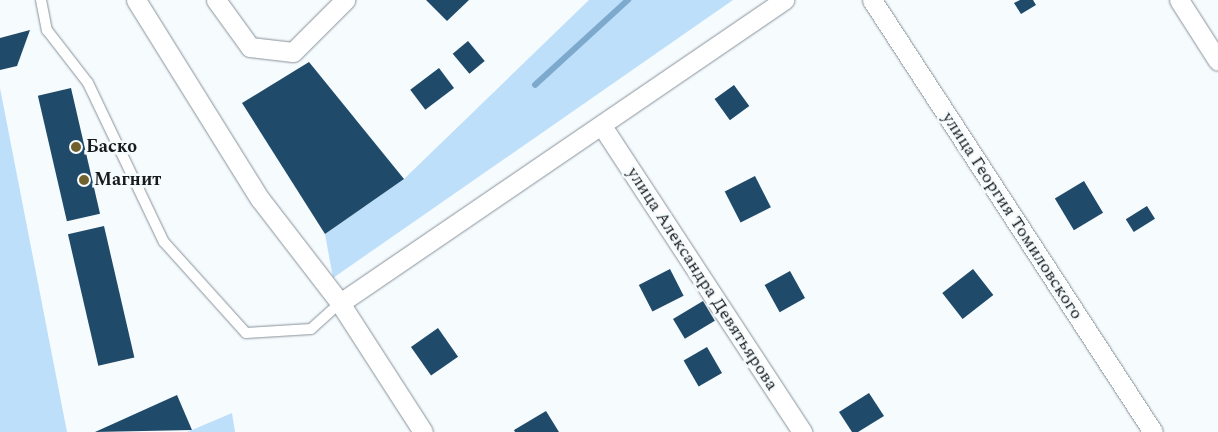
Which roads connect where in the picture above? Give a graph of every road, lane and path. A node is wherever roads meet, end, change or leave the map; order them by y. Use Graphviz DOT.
graph roads {
  1 [pos="41,0"];
  2 [pos="136,0"];
  3 [pos="216,0"];
  4 [pos="346,0"];
  5 [pos="784,0"];
  6 [pos="872,0"];
  7 [pos="1178,0"];
  8 [pos="1218,61"];
  9 [pos="602,126"];
  10 [pos="340,303"];
  11 [pos="424,432"];
  12 [pos="802,432"];
  13 [pos="1153,432"];
  1 -- 10 [label="lane"];
  2 -- 10 [label="street"];
  3 -- 4 [label="street"];
  5 -- 9 [label="street"];
  6 -- 13 [label="street, улица Георгия Томиловского"];
  7 -- 8 [label="street"];
  9 -- 10 [label="street"];
  9 -- 12 [label="street, улица Александра Девятьярова"];
  10 -- 11 [label="street"];
}
